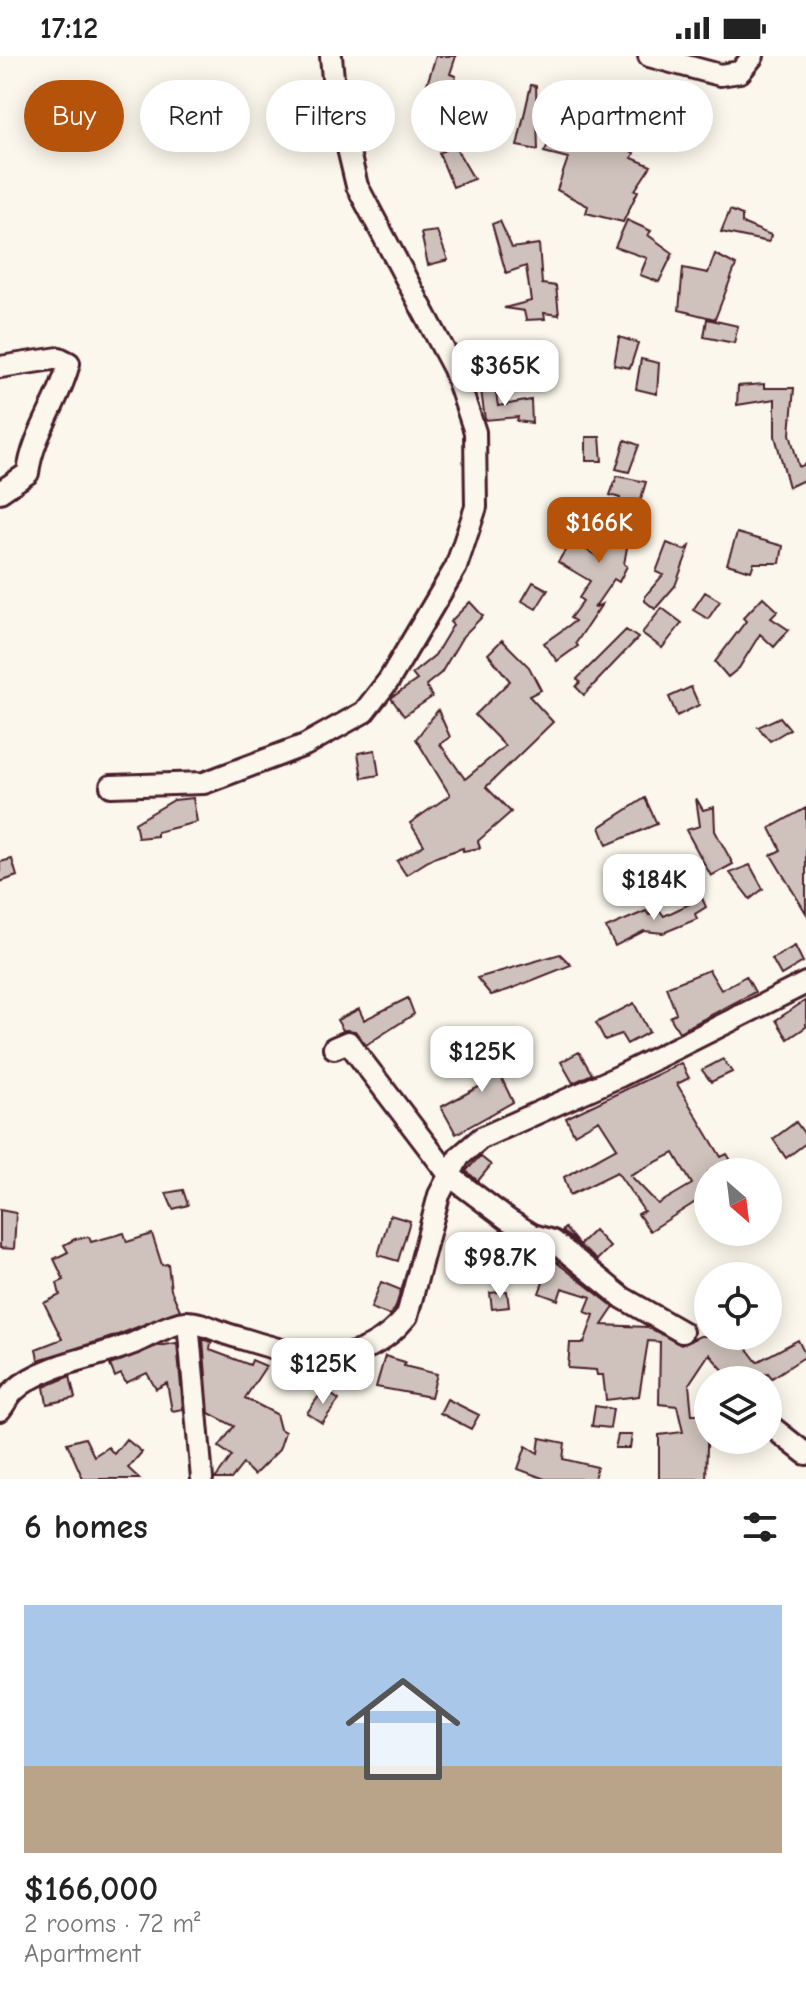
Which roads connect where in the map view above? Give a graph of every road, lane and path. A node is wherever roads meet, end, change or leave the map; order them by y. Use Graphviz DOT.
graph roads {
  1 [pos="331,56"];
  2 [pos="649,56"];
  3 [pos="753,56"];
  4 [pos="0,367"];
  5 [pos="0,492"];
  6 [pos="111,786"];
  7 [pos="806,983"];
  8 [pos="334,1048"];
  9 [pos="450,1176"];
  10 [pos="188,1322"];
  11 [pos="682,1332"];
  12 [pos="0,1410"];
  13 [pos="782,1435"];
  14 [pos="806,1454"];
  15 [pos="202,1479"];
  1 -- 6 [label="street"];
  2 -- 3 [label="street"];
  4 -- 5 [label="street"];
  7 -- 9 [label="street"];
  8 -- 9 [label="street"];
  9 -- 10 [label="street"];
  9 -- 11 [label="street"];
  10 -- 12 [label="street"];
  10 -- 15 [label="street"];
  13 -- 14 [label="street"];
}
